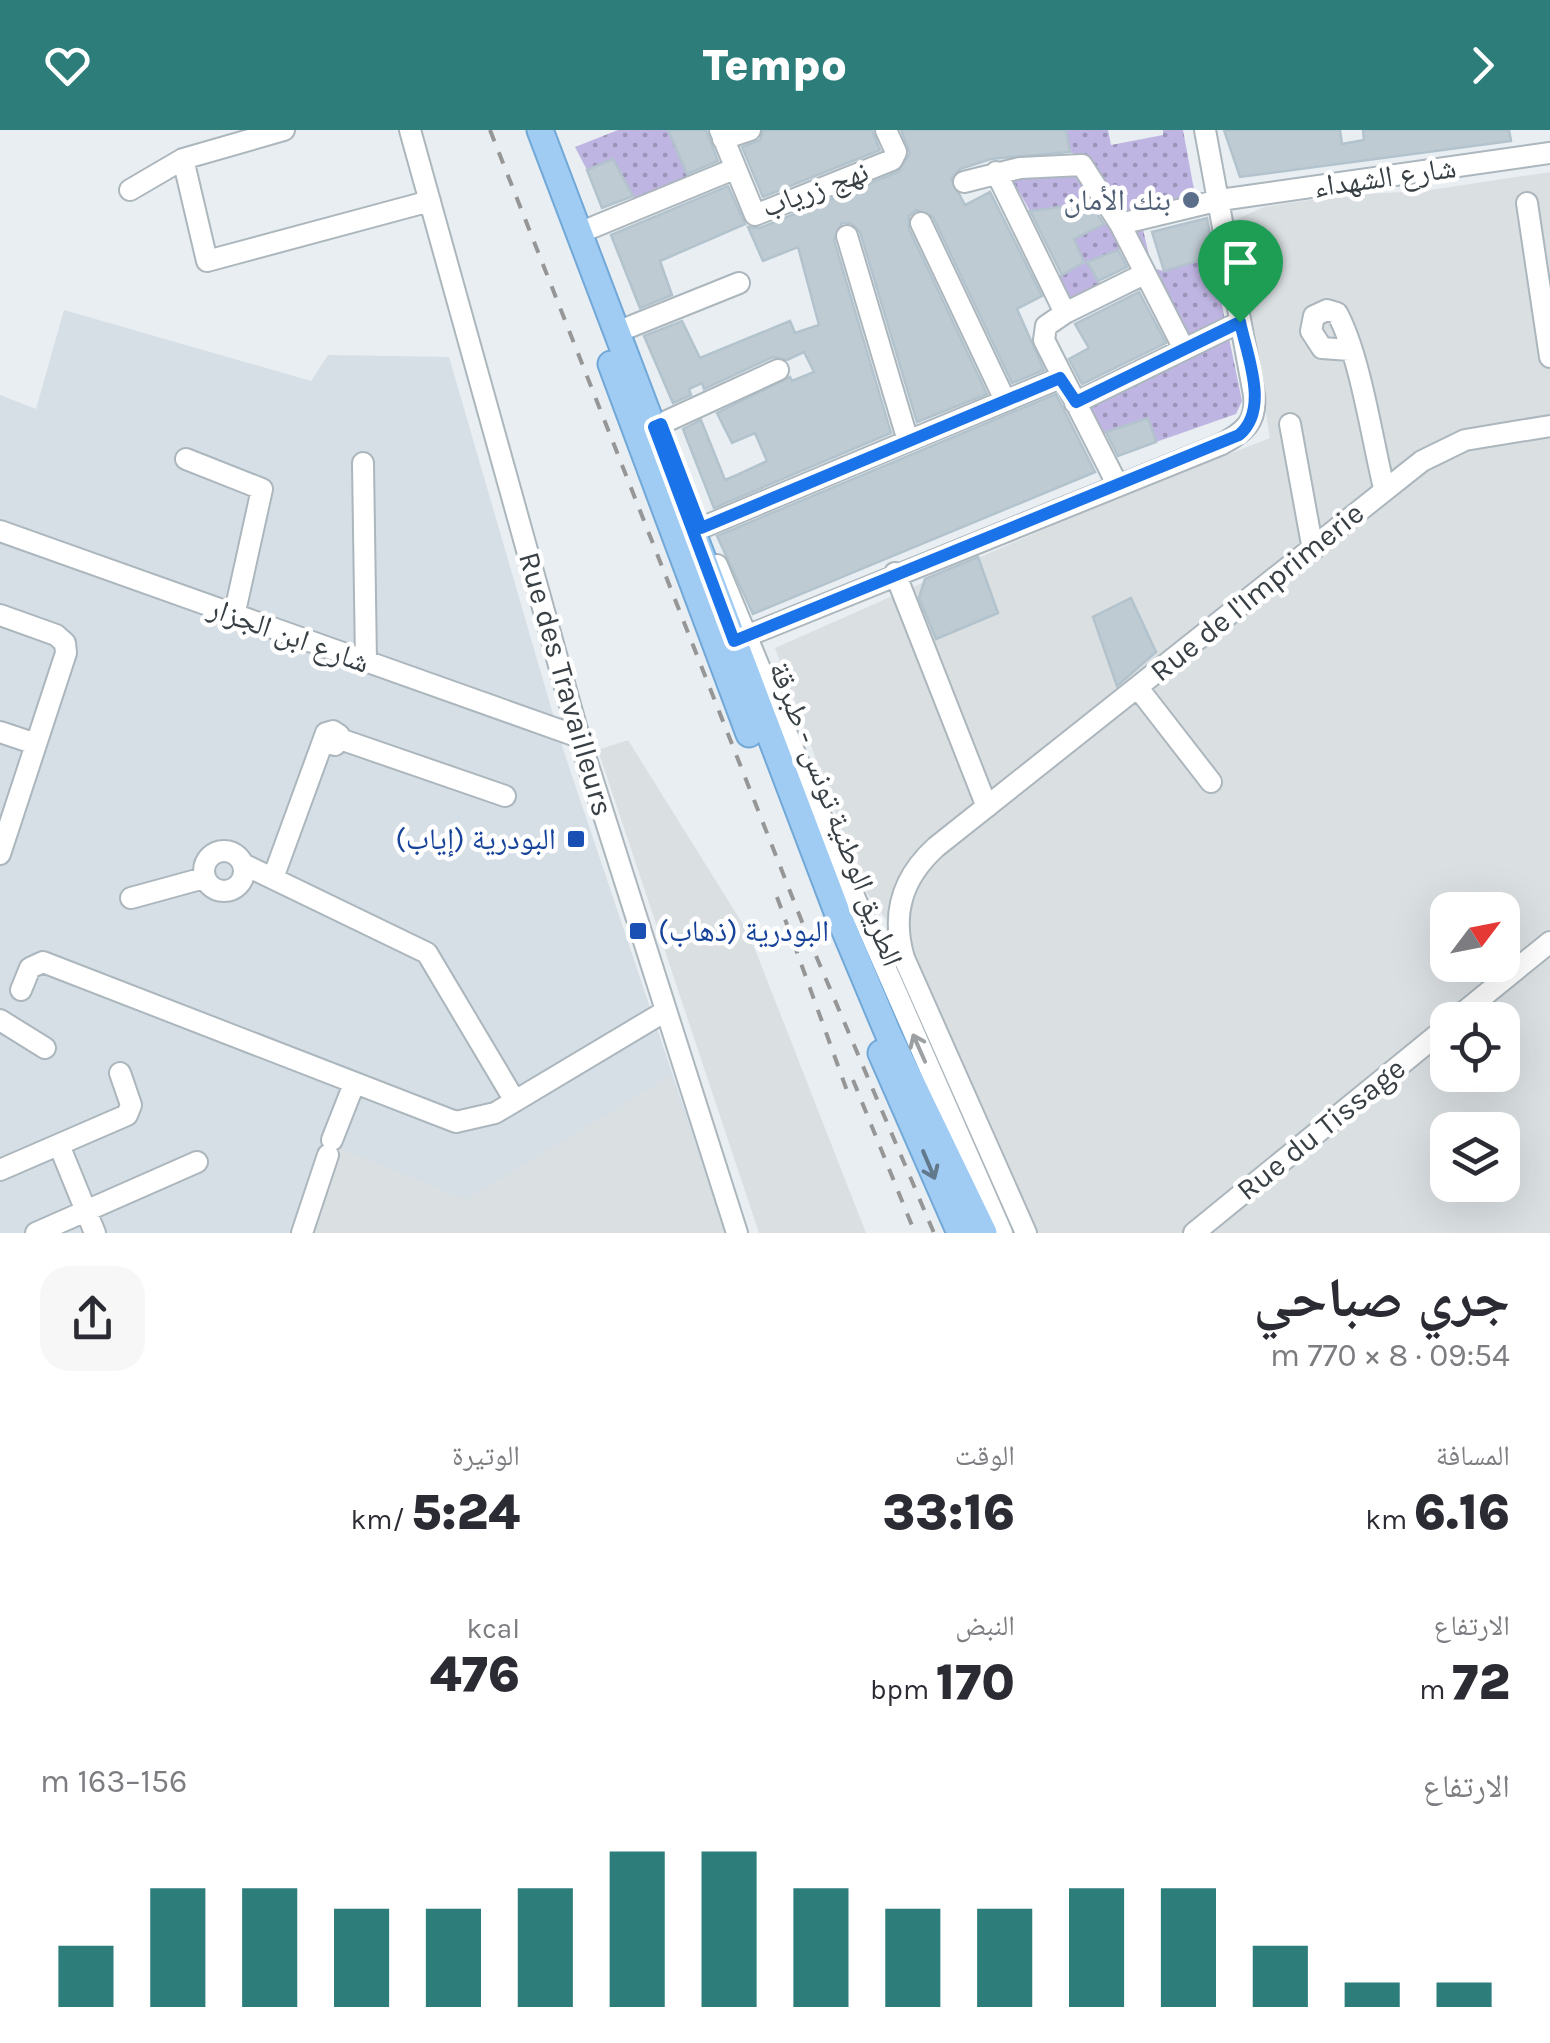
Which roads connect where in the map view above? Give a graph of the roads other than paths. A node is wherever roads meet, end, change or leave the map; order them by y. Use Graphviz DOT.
graph roads {
  1 [pos="284,130"];
  2 [pos="410,130"];
  3 [pos="522,130"];
  4 [pos="543,130"];
  5 [pos="750,130"];
  6 [pos="886,130"];
  7 [pos="1205,130"];
  8 [pos="722,135"];
  9 [pos="1550,153"];
  10 [pos="182,159"];
  11 [pos="734,168"];
  12 [pos="996,172"];
  13 [pos="964,182"];
  14 [pos="130,190"];
  15 [pos="1220,200"];
  16 [pos="1527,203"];
  17 [pos="432,207"];
  18 [pos="921,223"];
  19 [pos="1120,224"];
  20 [pos="581,232"];
  21 [pos="847,236"];
  22 [pos="244,266"];
  23 [pos="1144,274"];
  24 [pos="739,283"];
  25 [pos="1066,312"];
  26 [pos="1240,322"];
  27 [pos="620,331"];
  28 [pos="1184,349"];
  29 [pos="1350,350"];
  30 [pos="1550,356"];
  31 [pos="778,370"];
  32 [pos="1060,378"];
  33 [pos="1004,398"];
  34 [pos="1076,402"];
  35 [pos="1290,424"];
  36 [pos="657,426"];
  37 [pos="1550,426"];
  38 [pos="908,441"];
  39 [pos="186,460"];
  40 [pos="363,464"];
  41 [pos="1118,486"];
  42 [pos="1384,488"];
  43 [pos="697,529"];
  44 [pos="0,531"];
  45 [pos="1313,550"];
  46 [pos="895,573"];
  47 [pos="0,615"];
  48 [pos="234,616"];
  49 [pos="733,641"];
  50 [pos="366,662"];
  51 [pos="1138,688"];
  52 [pos="0,732"];
  53 [pos="579,737"];
  54 [pos="36,744"];
  55 [pos="1211,782"];
  56 [pos="505,796"];
  57 [pos="987,806"];
  58 [pos="0,854"];
  59 [pos="272,878"];
  60 [pos="131,898"];
  61 [pos="1550,942"];
  62 [pos="22,990"];
  63 [pos="1476,1002"];
  64 [pos="664,1012"];
  65 [pos="2,1025"];
  66 [pos="1430,1041"];
  67 [pos="45,1048"];
  68 [pos="120,1073"];
  69 [pos="354,1084"];
  70 [pos="514,1102"];
  71 [pos="59,1145"];
  72 [pos="196,1162"];
  73 [pos="0,1170"];
  74 [pos="86,1211"];
  75 [pos="36,1233"];
  76 [pos="95,1233"];
  77 [pos="302,1233"];
  78 [pos="737,1233"];
  79 [pos="960,1233"];
  80 [pos="984,1233"];
  81 [pos="1002,1233"];
  82 [pos="1026,1233"];
  83 [pos="1194,1233"];
  1 -- 10 [label="street"];
  2 -- 17 [label="street, Rue des Travailleurs"];
  3 -- 49 [label="main road, الطريق الوطنية تونس - طبرقة"];
  4 -- 20 [label="main road, الطريق الوطنية تونس - طبرقة"];
  5 -- 8 [label="street"];
  6 -- 11 [label="street, نهج زرياب"];
  7 -- 15 [label="street"];
  8 -- 11 [label="street"];
  9 -- 15 [label="street, شارع الشهداء"];
  10 -- 14 [label="street"];
  10 -- 17 [label="street"];
  11 -- 20 [label="street"];
  12 -- 13 [label="street"];
  12 -- 19 [label="street"];
  12 -- 25 [label="street"];
  15 -- 19 [label="street, شارع الشهداء"];
  15 -- 26 [label="street"];
  16 -- 30 [label="street"];
  17 -- 22 [label="street"];
  17 -- 53 [label="street, Rue des Travailleurs"];
  18 -- 33 [label="street"];
  19 -- 23 [label="street"];
  20 -- 27 [label="main road, الطريق الوطنية تونس - طبرقة"];
  21 -- 38 [label="street"];
  23 -- 25 [label="street"];
  23 -- 28 [label="street"];
  24 -- 27 [label="street"];
  25 -- 32 [label="street"];
  26 -- 28 [label="street"];
  26 -- 41 [label="street"];
  27 -- 36 [label="main road, الطريق الوطنية تونس - طبرقة"];
  28 -- 34 [label="street"];
  29 -- 42 [label="street"];
  31 -- 36 [label="street"];
  32 -- 33 [label="street"];
  32 -- 34 [label="street"];
  33 -- 38 [label="street"];
  34 -- 41 [label="street"];
  35 -- 45 [label="street"];
  36 -- 43 [label="main road, الطريق الوطنية تونس - طبرقة"];
  37 -- 42 [label="street, Rue de l'Imprimerie"];
  38 -- 43 [label="street"];
  39 -- 48 [label="street"];
  40 -- 50 [label="street"];
  41 -- 46 [label="street"];
  42 -- 45 [label="street, Rue de l'Imprimerie"];
  43 -- 49 [label="main road, الطريق الوطنية تونس - طبرقة"];
  44 -- 48 [label="street, شارع ابن الجزار"];
  45 -- 51 [label="street, Rue de l'Imprimerie"];
  46 -- 49 [label="street"];
  46 -- 57 [label="street"];
  47 -- 54 [label="street"];
  48 -- 50 [label="street, شارع ابن الجزار"];
  49 -- 79 [label="main road, الطريق الوطنية تونس - طبرقة, one-way"];
  49 -- 80 [label="main road, الطريق الوطنية تونس - طبرقة"];
  81 -- 49 [label="street, one-way"];
  50 -- 53 [label="street, شارع ابن الجزار"];
  51 -- 55 [label="street"];
  51 -- 57 [label="street, Rue de l'Imprimerie"];
  52 -- 54 [label="street"];
  53 -- 64 [label="street, Rue des Travailleurs"];
  54 -- 58 [label="street"];
  56 -- 59 [label="street"];
  57 -- 82 [label="street, Rue de l'Imprimerie"];
  59 -- 60 [label="street"];
  59 -- 70 [label="street"];
  61 -- 63 [label="street"];
  62 -- 69 [label="street"];
  64 -- 70 [label="street"];
  64 -- 78 [label="street, Rue des Travailleurs"];
  65 -- 67 [label="street"];
  66 -- 83 [label="street, Rue du Tissage"];
  68 -- 71 [label="street"];
  69 -- 70 [label="street"];
  69 -- 77 [label="street"];
  71 -- 73 [label="street"];
  71 -- 74 [label="street"];
  72 -- 74 [label="street"];
  74 -- 75 [label="street"];
  74 -- 76 [label="street"];
}
